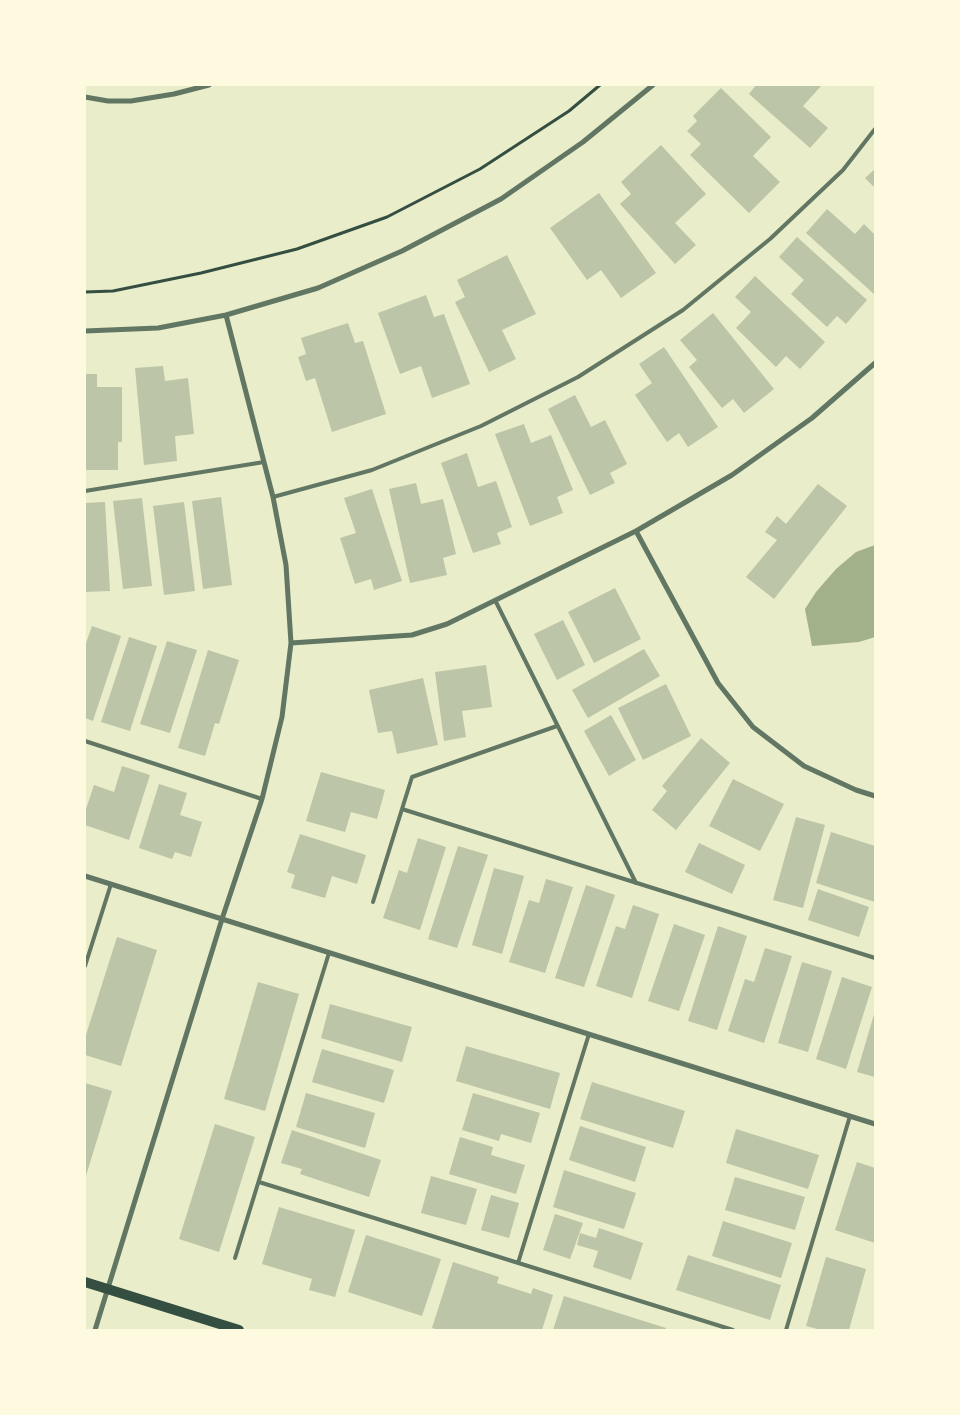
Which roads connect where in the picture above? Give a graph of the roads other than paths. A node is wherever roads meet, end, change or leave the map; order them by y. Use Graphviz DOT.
graph roads {
  1 [pos="209,85"];
  2 [pos="653,85"];
  3 [pos="85,97"];
  4 [pos="875,129"];
  5 [pos="226,315"];
  6 [pos="85,331"];
  7 [pos="875,363"];
  8 [pos="264,462"];
  9 [pos="85,491"];
  10 [pos="273,497"];
  11 [pos="636,531"];
  12 [pos="495,600"];
  13 [pos="291,643"];
  14 [pos="557,726"];
  15 [pos="85,741"];
  16 [pos="875,796"];
  17 [pos="262,799"];
  18 [pos="402,809"];
  19 [pos="85,876"];
  20 [pos="636,883"];
  21 [pos="111,884"];
  22 [pos="373,902"];
  23 [pos="222,919"];
  24 [pos="329,952"];
  25 [pos="875,958"];
  26 [pos="85,966"];
  27 [pos="588,1034"];
  28 [pos="850,1116"];
  29 [pos="875,1124"];
  30 [pos="259,1182"];
  31 [pos="235,1258"];
  32 [pos="518,1263"];
  33 [pos="85,1282"];
  34 [pos="108,1289"];
  35 [pos="95,1330"];
  36 [pos="239,1330"];
  37 [pos="734,1330"];
  38 [pos="786,1330"];
  1 -- 3 [label="street"];
  2 -- 5 [label="street"];
  4 -- 10 [label="lane"];
  5 -- 6 [label="street"];
  5 -- 8 [label="street"];
  7 -- 11 [label="street"];
  8 -- 9 [label="lane"];
  8 -- 10 [label="street"];
  10 -- 13 [label="street"];
  11 -- 12 [label="street"];
  11 -- 16 [label="street"];
  12 -- 13 [label="street"];
  12 -- 14 [label="lane"];
  13 -- 17 [label="street"];
  14 -- 18 [label="lane"];
  14 -- 20 [label="lane"];
  15 -- 17 [label="lane"];
  17 -- 23 [label="street"];
  18 -- 20 [label="lane"];
  18 -- 22 [label="lane"];
  19 -- 21 [label="street"];
  20 -- 25 [label="lane"];
  21 -- 23 [label="street"];
  21 -- 26 [label="lane"];
  23 -- 24 [label="street"];
  23 -- 34 [label="street"];
  24 -- 27 [label="street"];
  24 -- 30 [label="lane"];
  27 -- 28 [label="street"];
  27 -- 32 [label="lane"];
  28 -- 29 [label="street"];
  28 -- 38 [label="lane"];
  30 -- 31 [label="lane"];
  30 -- 32 [label="lane"];
  32 -- 37 [label="lane"];
  33 -- 34 [label="main road"];
  34 -- 35 [label="street"];
  34 -- 36 [label="main road"];
}
